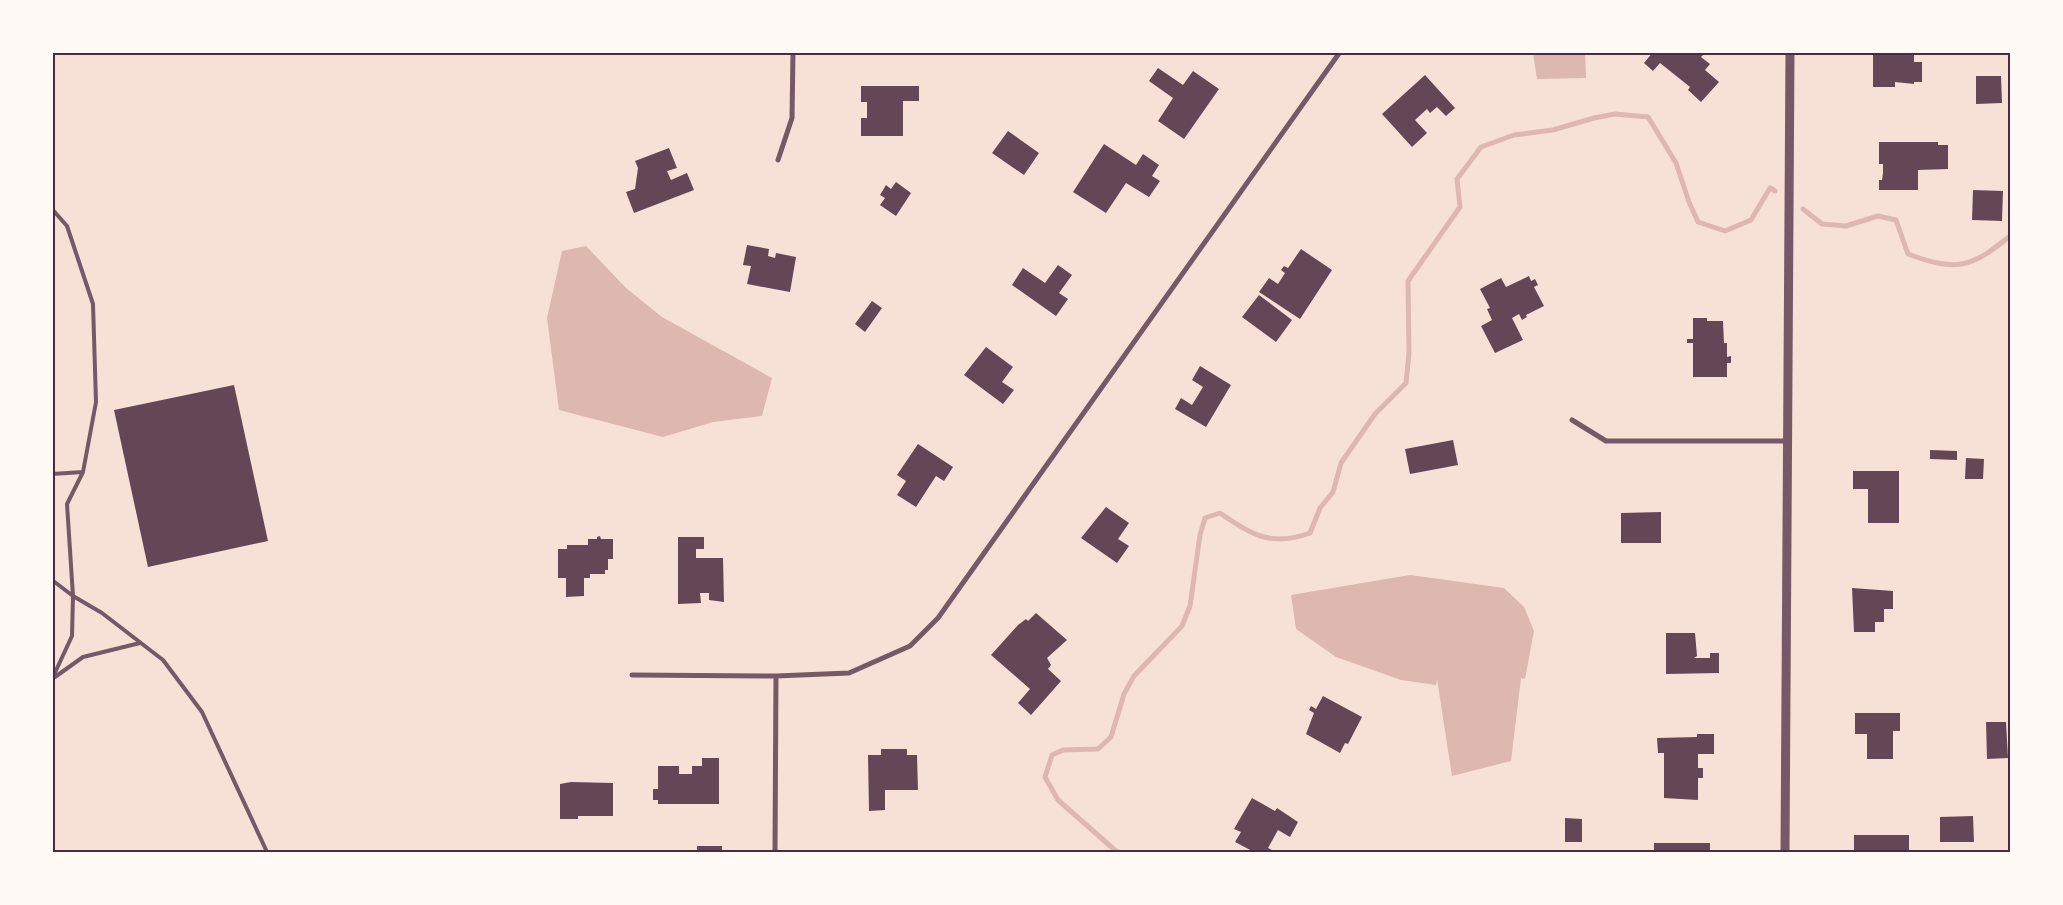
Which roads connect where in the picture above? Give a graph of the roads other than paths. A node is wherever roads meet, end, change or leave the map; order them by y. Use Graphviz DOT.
graph roads {
  1 [pos="793,52"];
  2 [pos="1340,52"];
  3 [pos="1790,52"];
  4 [pos="778,160"];
  5 [pos="52,210"];
  6 [pos="1572,420"];
  7 [pos="1788,441"];
  8 [pos="84,472"];
  9 [pos="52,474"];
  10 [pos="52,580"];
  11 [pos="73,596"];
  12 [pos="140,642"];
  13 [pos="632,675"];
  14 [pos="776,676"];
  15 [pos="53,679"];
  16 [pos="268,852"];
  17 [pos="776,852"];
  18 [pos="1785,852"];
  1 -- 4 [label="street"];
  2 -- 14 [label="street"];
  3 -- 7 [label="street"];
  5 -- 8 [label="lane"];
  6 -- 7 [label="street"];
  7 -- 18 [label="street"];
  8 -- 9 [label="lane"];
  8 -- 11 [label="lane"];
  10 -- 11 [label="lane"];
  11 -- 12 [label="lane"];
  11 -- 15 [label="lane"];
  12 -- 15 [label="lane"];
  12 -- 16 [label="lane"];
  13 -- 14 [label="street"];
  14 -- 17 [label="street"];
}
